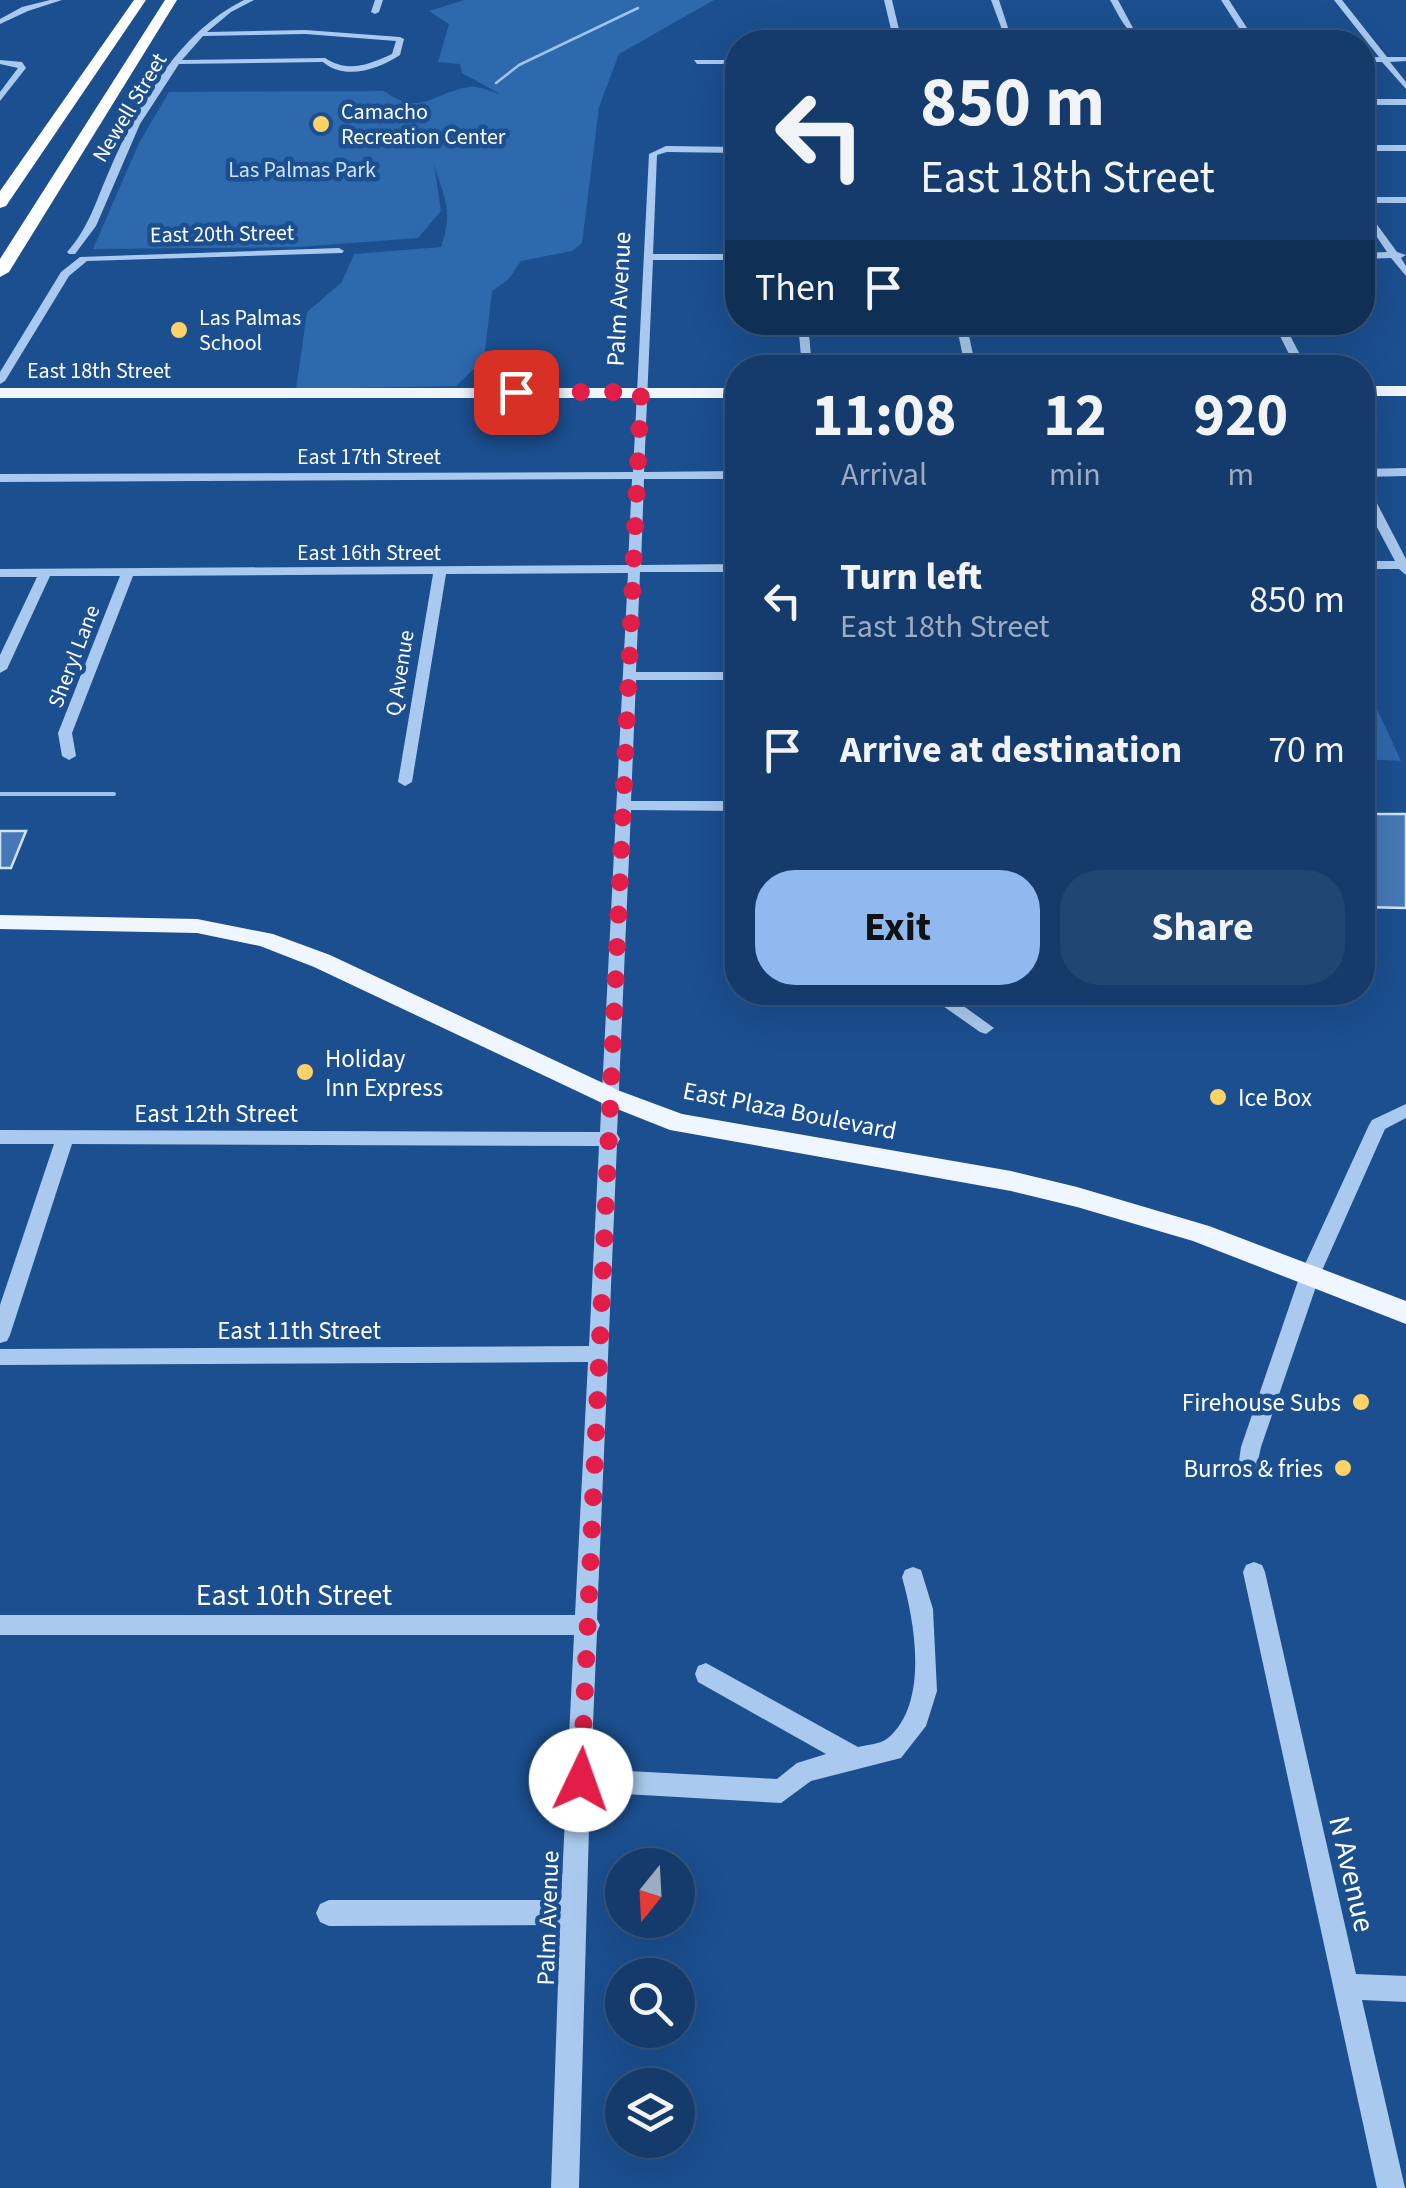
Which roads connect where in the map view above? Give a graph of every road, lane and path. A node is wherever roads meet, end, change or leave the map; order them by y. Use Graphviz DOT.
graph roads {
  1 [pos="58,0"];
  2 [pos="140,0"];
  3 [pos="171,0"];
  4 [pos="250,0"];
  5 [pos="380,0"];
  6 [pos="888,0"];
  7 [pos="995,0"];
  8 [pos="1114,0"];
  9 [pos="1225,0"];
  10 [pos="1338,0"];
  11 [pos="376,12"];
  12 [pos="0,22"];
  13 [pos="895,30"];
  14 [pos="1006,30"];
  15 [pos="1132,30"];
  16 [pos="1244,30"];
  17 [pos="1362,30"];
  18 [pos="200,34"];
  19 [pos="1375,46"];
  20 [pos="1375,60"];
  21 [pos="1386,60"];
  22 [pos="1406,60"];
  23 [pos="5,62"];
  24 [pos="178,62"];
  25 [pos="697,62"];
  26 [pos="725,62"];
  27 [pos="1406,86"];
  28 [pos="0,98"];
  29 [pos="1375,102"];
  30 [pos="1406,102"];
  31 [pos="1375,148"];
  32 [pos="1406,148"];
  33 [pos="725,150"];
  34 [pos="1406,200"];
  35 [pos="1375,202"];
  36 [pos="0,203"];
  37 [pos="1375,221"];
  38 [pos="339,250"];
  39 [pos="80,255"];
  40 [pos="1400,255"];
  41 [pos="1375,256"];
  42 [pos="725,257"];
  43 [pos="647,258"];
  44 [pos="0,272"];
  45 [pos="1406,273"];
  46 [pos="0,380"];
  47 [pos="1375,391"];
  48 [pos="1406,391"];
  49 [pos="641,392"];
  50 [pos="0,393"];
  51 [pos="725,393"];
  52 [pos="1406,472"];
  53 [pos="1375,473"];
  54 [pos="725,474"];
  55 [pos="637,475"];
  56 [pos="0,478"];
  57 [pos="1375,510"];
  58 [pos="1375,566"];
  59 [pos="1405,567"];
  60 [pos="633,568"];
  61 [pos="725,568"];
  62 [pos="128,572"];
  63 [pos="440,572"];
  64 [pos="0,573"];
  65 [pos="45,573"];
  66 [pos="0,670"];
  67 [pos="631,676"];
  68 [pos="725,676"];
  69 [pos="69,756"];
  70 [pos="405,782"];
  71 [pos="622,805"];
  72 [pos="725,806"];
  73 [pos="0,922"];
  74 [pos="951,1005"];
  75 [pos="986,1028"];
  76 [pos="612,1097"];
  77 [pos="1406,1110"];
  78 [pos="0,1137"];
  79 [pos="65,1137"];
  80 [pos="611,1139"];
  81 [pos="1310,1276"];
  82 [pos="1406,1312"];
  83 [pos="0,1335"];
  84 [pos="598,1354"];
  85 [pos="0,1357"];
  86 [pos="1248,1468"];
  87 [pos="1254,1572"];
  88 [pos="913,1577"];
  89 [pos="0,1625"];
  90 [pos="589,1625"];
  91 [pos="706,1674"];
  92 [pos="853,1757"];
  93 [pos="581,1780"];
  94 [pos="573,1912"];
  95 [pos="329,1913"];
  96 [pos="1344,1986"];
  97 [pos="1406,1989"];
  98 [pos="565,2188"];
  99 [pos="1390,2188"];
  1 -- 12 [label="street"];
  2 -- 36 [label="highway"];
  3 -- 44 [label="highway"];
  4 -- 18 [label="street, Newell Street"];
  5 -- 11 [label="street"];
  6 -- 13 [label="street"];
  7 -- 14 [label="street"];
  8 -- 15 [label="street"];
  9 -- 16 [label="street"];
  10 -- 17 [label="street"];
  18 -- 24 [label="street, Newell Street"];
  18 -- 24 [label="street"];
  19 -- 21 [label="street"];
  20 -- 21 [label="street"];
  21 -- 22 [label="street"];
  21 -- 27 [label="street"];
  23 -- 28 [label="street"];
  24 -- 39 [label="street, Newell Street"];
  25 -- 26 [label="street"];
  29 -- 30 [label="street"];
  31 -- 32 [label="street"];
  33 -- 43 [label="street, Palm Avenue"];
  34 -- 35 [label="street"];
  37 -- 40 [label="street"];
  38 -- 39 [label="street, East 20th Street"];
  39 -- 46 [label="street, Newell Street"];
  40 -- 41 [label="street"];
  40 -- 45 [label="street"];
  42 -- 43 [label="street"];
  43 -- 49 [label="street, Palm Avenue"];
  47 -- 48 [label="main road"];
  49 -- 50 [label="main road, East 18th Street"];
  49 -- 51 [label="main road, East 18th Street"];
  49 -- 55 [label="street, Palm Avenue"];
  52 -- 53 [label="street"];
  54 -- 55 [label="street, East 17th Street"];
  55 -- 56 [label="street, East 17th Street"];
  55 -- 60 [label="street, Palm Avenue"];
  57 -- 59 [label="street"];
  58 -- 59 [label="street"];
  60 -- 61 [label="street, East 16th Street"];
  60 -- 63 [label="street, East 16th Street"];
  60 -- 67 [label="street, Palm Avenue"];
  62 -- 63 [label="street, East 16th Street"];
  62 -- 65 [label="street, East 16th Street"];
  62 -- 69 [label="street, Sheryl Lane"];
  63 -- 70 [label="street, Q Avenue"];
  64 -- 65 [label="street, East 16th Street"];
  65 -- 66 [label="street"];
  67 -- 68 [label="street"];
  67 -- 71 [label="street, Palm Avenue"];
  71 -- 72 [label="street"];
  71 -- 76 [label="street, Palm Avenue"];
  73 -- 76 [label="main road, East Plaza Boulevard"];
  74 -- 75 [label="street"];
  76 -- 80 [label="street, Palm Avenue"];
  76 -- 81 [label="main road, East Plaza Boulevard"];
  77 -- 81 [label="street"];
  78 -- 79 [label="street, East 12th Street"];
  79 -- 80 [label="street, East 12th Street"];
  79 -- 83 [label="street"];
  80 -- 84 [label="street, Palm Avenue"];
  81 -- 82 [label="main road, East Plaza Boulevard"];
  81 -- 86 [label="street"];
  84 -- 85 [label="street, East 11th Street"];
  84 -- 90 [label="street, Palm Avenue"];
  87 -- 96 [label="street, N Avenue"];
  88 -- 92 [label="street"];
  89 -- 90 [label="street, East 10th Street"];
  90 -- 93 [label="street, Palm Avenue"];
  91 -- 92 [label="street"];
  92 -- 93 [label="street"];
  93 -- 94 [label="street, Palm Avenue"];
  94 -- 95 [label="street"];
  94 -- 98 [label="street, Palm Avenue"];
  96 -- 97 [label="street"];
  96 -- 99 [label="street, N Avenue"];
}
